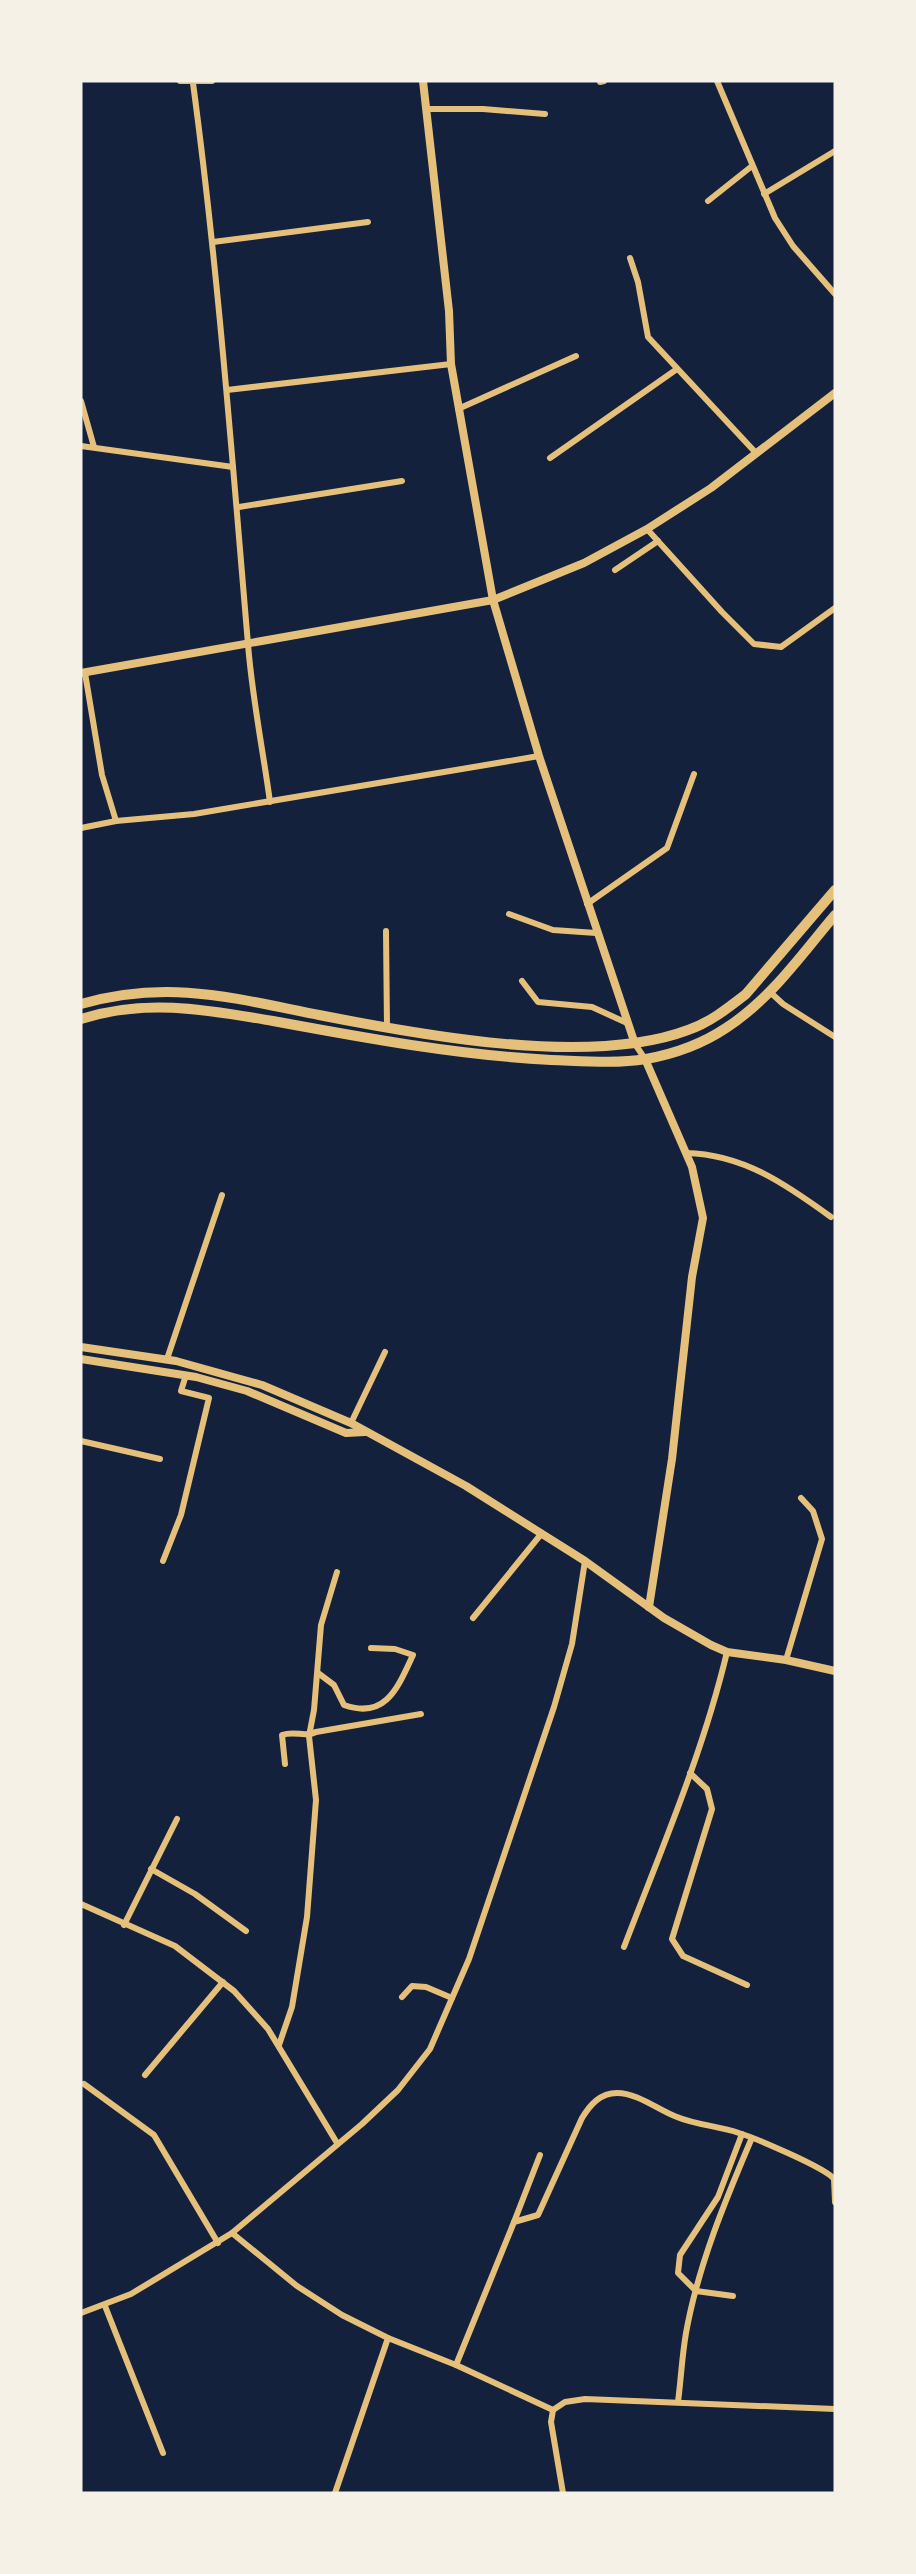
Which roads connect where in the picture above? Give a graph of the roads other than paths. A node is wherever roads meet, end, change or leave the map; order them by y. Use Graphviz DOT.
graph roads {
  1 [pos="180,81"];
  2 [pos="212,81"];
  3 [pos="423,81"];
  4 [pos="717,81"];
  5 [pos="193,83"];
  6 [pos="426,110"];
  7 [pos="546,114"];
  8 [pos="835,151"];
  9 [pos="752,166"];
  10 [pos="764,194"];
  11 [pos="708,201"];
  12 [pos="368,222"];
  13 [pos="213,242"];
  14 [pos="630,258"];
  15 [pos="835,294"];
  16 [pos="576,356"];
  17 [pos="451,364"];
  18 [pos="677,369"];
  19 [pos="227,390"];
  20 [pos="835,393"];
  21 [pos="81,401"];
  22 [pos="457,409"];
  23 [pos="81,446"];
  24 [pos="94,447"];
  25 [pos="756,453"];
  26 [pos="550,458"];
  27 [pos="233,467"];
  28 [pos="402,481"];
  29 [pos="238,507"];
  30 [pos="647,529"];
  31 [pos="658,542"];
  32 [pos="615,570"];
  33 [pos="493,600"];
  34 [pos="835,608"];
  35 [pos="248,644"];
  36 [pos="83,673"];
  37 [pos="539,756"];
  38 [pos="694,774"];
  39 [pos="270,802"];
  40 [pos="116,821"];
  41 [pos="81,828"];
  42 [pos="835,890"];
  43 [pos="587,904"];
  44 [pos="509,914"];
  45 [pos="835,915"];
  46 [pos="386,931"];
  47 [pos="596,933"];
  48 [pos="522,981"];
  49 [pos="770,992"];
  50 [pos="81,1004"];
  51 [pos="81,1019"];
  52 [pos="627,1023"];
  53 [pos="387,1027"];
  54 [pos="835,1037"];
  55 [pos="635,1044"];
  56 [pos="645,1059"];
  57 [pos="686,1154"];
  58 [pos="222,1195"];
  59 [pos="831,1217"];
  60 [pos="81,1347"];
  61 [pos="385,1352"];
  62 [pos="81,1359"];
  63 [pos="167,1359"];
  64 [pos="186,1375"];
  65 [pos="351,1423"];
  66 [pos="365,1432"];
  67 [pos="81,1441"];
  68 [pos="160,1459"];
  69 [pos="801,1498"];
  70 [pos="542,1533"];
  71 [pos="585,1561"];
  72 [pos="163,1562"];
  73 [pos="337,1572"];
  74 [pos="649,1607"];
  75 [pos="473,1618"];
  76 [pos="371,1648"];
  77 [pos="727,1652"];
  78 [pos="786,1660"];
  79 [pos="835,1671"];
  80 [pos="318,1673"];
  81 [pos="421,1714"];
  82 [pos="309,1736"];
  83 [pos="285,1764"];
  84 [pos="690,1773"];
  85 [pos="177,1819"];
  86 [pos="151,1869"];
  87 [pos="81,1904"];
  88 [pos="124,1925"];
  89 [pos="246,1931"];
  90 [pos="624,1947"];
  91 [pos="223,1982"];
  92 [pos="747,1985"];
  93 [pos="402,1997"];
  94 [pos="452,1998"];
  95 [pos="279,2045"];
  96 [pos="145,2075"];
  97 [pos="84,2084"];
  98 [pos="742,2134"];
  99 [pos="751,2139"];
  100 [pos="337,2142"];
  101 [pos="540,2155"];
  102 [pos="834,2179"];
  103 [pos="835,2202"];
  104 [pos="514,2222"];
  105 [pos="232,2233"];
  106 [pos="218,2243"];
  107 [pos="696,2291"];
  108 [pos="732,2296"];
  109 [pos="105,2306"];
  110 [pos="81,2313"];
  111 [pos="388,2338"];
  112 [pos="456,2365"];
  113 [pos="678,2402"];
  114 [pos="835,2409"];
  115 [pos="553,2410"];
  116 [pos="163,2452"];
  117 [pos="335,2493"];
  118 [pos="563,2493"];
  1 -- 5 [label="street"];
  2 -- 5 [label="street"];
  3 -- 6 [label="street"];
  4 -- 9 [label="street"];
  5 -- 13 [label="street"];
  6 -- 7 [label="street"];
  6 -- 17 [label="street"];
  8 -- 10 [label="street"];
  9 -- 10 [label="street"];
  9 -- 11 [label="street"];
  10 -- 15 [label="street"];
  12 -- 13 [label="street"];
  13 -- 19 [label="street"];
  14 -- 18 [label="street"];
  16 -- 22 [label="street"];
  17 -- 19 [label="street"];
  17 -- 22 [label="street"];
  18 -- 25 [label="street"];
  18 -- 26 [label="street"];
  19 -- 27 [label="street"];
  20 -- 25 [label="street"];
  21 -- 24 [label="street"];
  22 -- 33 [label="street"];
  23 -- 24 [label="street"];
  24 -- 27 [label="street"];
  25 -- 30 [label="street"];
  27 -- 29 [label="street"];
  28 -- 29 [label="street"];
  29 -- 35 [label="street"];
  30 -- 31 [label="street"];
  30 -- 33 [label="street"];
  31 -- 32 [label="street"];
  31 -- 34 [label="street"];
  33 -- 35 [label="street"];
  33 -- 37 [label="street"];
  35 -- 36 [label="street"];
  35 -- 39 [label="street"];
  36 -- 40 [label="street"];
  37 -- 39 [label="street"];
  37 -- 43 [label="street"];
  38 -- 43 [label="street"];
  39 -- 40 [label="street"];
  40 -- 41 [label="street"];
  42 -- 55 [label="main road"];
  43 -- 47 [label="street"];
  44 -- 47 [label="street"];
  45 -- 49 [label="main road"];
  46 -- 53 [label="street"];
  47 -- 52 [label="street"];
  48 -- 52 [label="street"];
  49 -- 54 [label="street"];
  49 -- 56 [label="main road"];
  50 -- 53 [label="main road"];
  51 -- 56 [label="main road"];
  52 -- 55 [label="street"];
  53 -- 55 [label="main road"];
  55 -- 56 [label="street"];
  56 -- 57 [label="street"];
  57 -- 59 [label="street"];
  57 -- 74 [label="street"];
  58 -- 63 [label="street"];
  60 -- 63 [label="street"];
  61 -- 65 [label="street"];
  62 -- 64 [label="street"];
  63 -- 65 [label="street"];
  64 -- 66 [label="street"];
  64 -- 72 [label="street"];
  65 -- 66 [label="street"];
  66 -- 70 [label="street"];
  67 -- 68 [label="street"];
  69 -- 78 [label="street"];
  70 -- 71 [label="street"];
  70 -- 75 [label="street"];
  71 -- 74 [label="street"];
  71 -- 94 [label="street"];
  73 -- 80 [label="street"];
  74 -- 77 [label="street"];
  76 -- 80 [label="street"];
  77 -- 78 [label="street"];
  77 -- 84 [label="street"];
  78 -- 79 [label="street"];
  80 -- 82 [label="street"];
  81 -- 82 [label="street"];
  82 -- 83 [label="street"];
  82 -- 95 [label="street"];
  84 -- 90 [label="street"];
  84 -- 92 [label="street"];
  85 -- 86 [label="street"];
  86 -- 88 [label="street"];
  86 -- 89 [label="street"];
  87 -- 88 [label="street"];
  88 -- 91 [label="street"];
  91 -- 95 [label="street"];
  91 -- 96 [label="street"];
  93 -- 94 [label="street"];
  94 -- 100 [label="street"];
  95 -- 100 [label="street"];
  97 -- 106 [label="street"];
  98 -- 99 [label="street"];
  98 -- 104 [label="street"];
  98 -- 107 [label="street"];
  99 -- 102 [label="street"];
  99 -- 107 [label="street"];
  100 -- 105 [label="street"];
  101 -- 104 [label="street"];
  102 -- 103 [label="street"];
  104 -- 112 [label="street"];
  105 -- 106 [label="street"];
  105 -- 111 [label="street"];
  106 -- 109 [label="street"];
  107 -- 108 [label="street"];
  107 -- 113 [label="street"];
  109 -- 110 [label="street"];
  109 -- 116 [label="street"];
  111 -- 112 [label="street"];
  111 -- 117 [label="street"];
  112 -- 115 [label="street"];
  113 -- 114 [label="street"];
  113 -- 115 [label="street"];
  115 -- 118 [label="street"];
}
